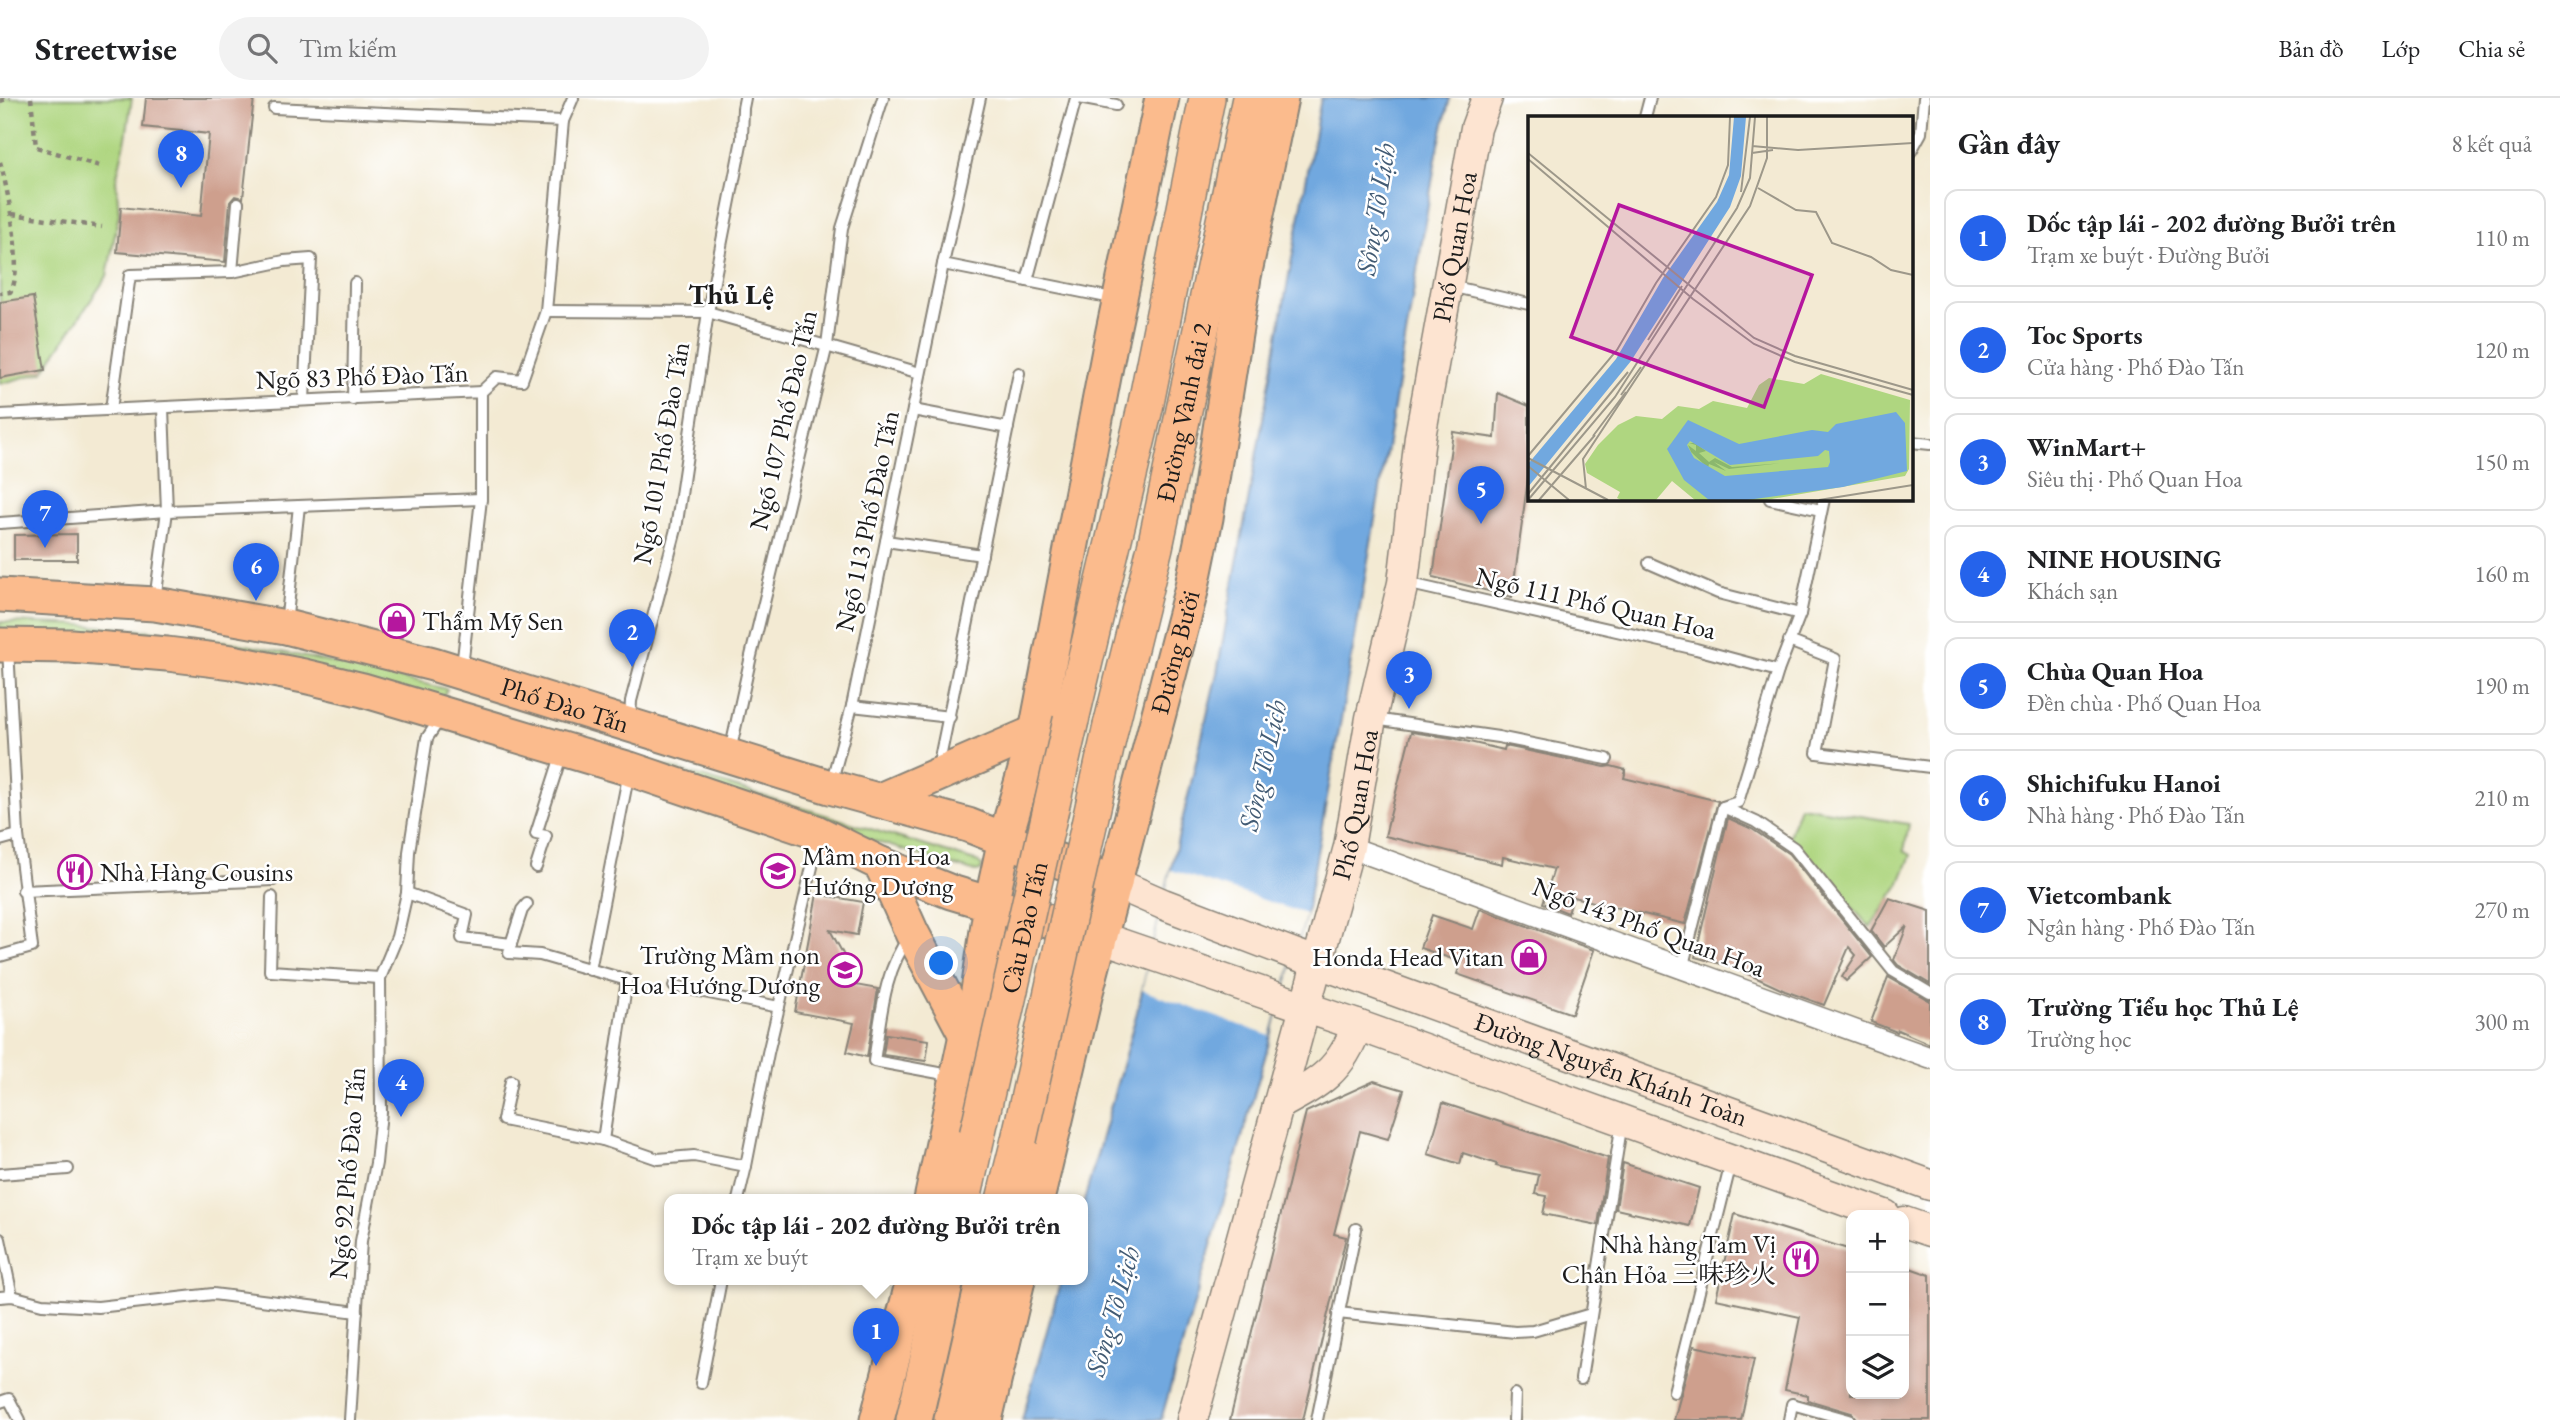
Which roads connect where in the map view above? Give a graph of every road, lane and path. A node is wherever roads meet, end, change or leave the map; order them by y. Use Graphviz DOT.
graph roads {
  1 [pos="10,98"];
  2 [pos="31,98"];
  3 [pos="573,98"];
  4 [pos="745,98"];
  5 [pos="883,98"];
  6 [pos="980,98"];
  7 [pos="1078,98"];
  8 [pos="1162,98"];
  9 [pos="1207,98"];
  10 [pos="1250,98"];
  11 [pos="1281,98"];
  12 [pos="1487,98"];
  13 [pos="1650,98"];
  14 [pos="1924,98"];
  15 [pos="0,101"];
  16 [pos="1116,105"];
  17 [pos="274,108"];
  18 [pos="1645,116"];
  19 [pos="563,121"];
  20 [pos="1912,149"];
  21 [pos="0,162"];
  22 [pos="103,167"];
  23 [pos="238,203"];
  24 [pos="12,214"];
  25 [pos="102,227"];
  26 [pos="943,264"];
  27 [pos="232,272"];
  28 [pos="1027,281"];
  29 [pos="355,283"];
  30 [pos="1447,285"];
  31 [pos="0,293"];
  32 [pos="1120,299"];
  33 [pos="1528,304"];
  34 [pos="546,311"];
  35 [pos="708,313"];
  36 [pos="827,345"];
  37 [pos="920,373"];
  38 [pos="1019,373"];
  39 [pos="481,392"];
  40 [pos="353,399"];
  41 [pos="304,400"];
  42 [pos="163,408"];
  43 [pos="111,409"];
  44 [pos="913,410"];
  45 [pos="3,415"];
  46 [pos="1008,428"];
  47 [pos="1912,442"];
  48 [pos="1930,444"];
  49 [pos="481,499"];
  50 [pos="1781,500"];
  51 [pos="1823,504"];
  52 [pos="299,506"];
  53 [pos="167,511"];
  54 [pos="0,523"];
  55 [pos="886,541"];
  56 [pos="982,555"];
  57 [pos="1650,563"];
  58 [pos="1403,583"];
  59 [pos="0,595"];
  60 [pos="155,604"];
  61 [pos="1800,614"];
  62 [pos="286,627"];
  63 [pos="1789,641"];
  64 [pos="4,644"];
  65 [pos="1778,671"];
  66 [pos="461,673"];
  67 [pos="852,706"];
  68 [pos="444,714"];
  69 [pos="950,717"];
  70 [pos="1371,718"];
  71 [pos="1071,720"];
  72 [pos="630,724"];
  73 [pos="1111,726"];
  74 [pos="1036,732"];
  75 [pos="563,751"];
  76 [pos="730,754"];
  77 [pos="1607,759"];
  78 [pos="1930,767"];
  79 [pos="630,769"];
  80 [pos="936,777"];
  81 [pos="830,787"];
  82 [pos="880,800"];
  83 [pos="1723,807"];
  84 [pos="816,832"];
  85 [pos="18,835"];
  86 [pos="1005,839"];
  87 [pos="0,840"];
  88 [pos="1349,847"];
  89 [pos="881,864"];
  90 [pos="536,867"];
  91 [pos="273,880"];
  92 [pos="1115,883"];
  93 [pos="23,891"];
  94 [pos="407,893"];
  95 [pos="272,897"];
  96 [pos="527,904"];
  97 [pos="991,904"];
  98 [pos="912,933"];
  99 [pos="1100,937"];
  100 [pos="511,944"];
  101 [pos="0,956"];
  102 [pos="1306,958"];
  103 [pos="1682,969"];
  104 [pos="590,970"];
  105 [pos="380,978"];
  106 [pos="674,986"];
  107 [pos="1930,993"];
  108 [pos="1293,1004"];
  109 [pos="779,1007"];
  110 [pos="971,1023"];
  111 [pos="1356,1025"];
  112 [pos="1077,1031"];
  113 [pos="1930,1058"];
  114 [pos="511,1081"];
  115 [pos="957,1081"];
  116 [pos="1278,1105"];
  117 [pos="1622,1122"];
  118 [pos="603,1140"];
  119 [pos="1731,1160"];
  120 [pos="746,1166"];
  121 [pos="68,1169"];
  122 [pos="0,1174"];
  123 [pos="1930,1185"];
  124 [pos="739,1194"];
  125 [pos="932,1194"];
  126 [pos="964,1194"];
  127 [pos="1006,1194"];
  128 [pos="1038,1194"];
  129 [pos="1871,1210"];
  130 [pos="1909,1224"];
  131 [pos="1356,1229"];
  132 [pos="1930,1231"];
  133 [pos="0,1239"];
  134 [pos="719,1285"];
  135 [pos="912,1285"];
  136 [pos="945,1285"];
  137 [pos="983,1285"];
  138 [pos="1017,1285"];
  139 [pos="12,1296"];
  140 [pos="0,1297"];
  141 [pos="357,1312"];
  142 [pos="1338,1312"];
  143 [pos="1591,1314"];
  144 [pos="1581,1379"];
  145 [pos="701,1383"];
  146 [pos="1674,1392"];
  147 [pos="1516,1394"];
  148 [pos="0,1402"];
  149 [pos="20,1420"];
  150 [pos="350,1420"];
  151 [pos="877,1420"];
  152 [pos="914,1420"];
  153 [pos="953,1420"];
  154 [pos="985,1420"];
  155 [pos="1192,1420"];
  156 [pos="1317,1420"];
  157 [pos="1514,1420"];
  158 [pos="1789,1420"];
  159 [pos="1849,1420"];
  1 -- 15 [label="path"];
  2 -- 22 [label="path"];
  3 -- 19 [label="lane"];
  4 -- 35 [label="lane, Ngõ 101 Phố Đào Tấn"];
  5 -- 36 [label="lane, Ngõ 107 Phố Đào Tấn"];
  6 -- 26 [label="lane, Ngõ 113 Phố Đào Tấn"];
  7 -- 16 [label="lane"];
  7 -- 28 [label="lane"];
  8 -- 32 [label="main road"];
  9 -- 71 [label="highway, Đường Vành đai 2"];
  10 -- 73 [label="highway, Đường Vành đai 2"];
  11 -- 92 [label="main road, Đường Bưởi"];
  12 -- 30 [label="main road, Phố Quan Hoa"];
  13 -- 18 [label="lane"];
  14 -- 20 [label="lane"];
  17 -- 19 [label="lane"];
  19 -- 34 [label="lane"];
  21 -- 24 [label="path"];
  23 -- 27 [label="lane"];
  24 -- 25 [label="path"];
  24 -- 31 [label="path"];
  26 -- 28 [label="lane"];
  26 -- 37 [label="lane, Ngõ 113 Phố Đào Tấn"];
  27 -- 41 [label="lane"];
  27 -- 43 [label="lane"];
  28 -- 32 [label="lane"];
  29 -- 40 [label="lane"];
  30 -- 33 [label="lane"];
  30 -- 58 [label="main road, Phố Quan Hoa"];
  32 -- 74 [label="main road"];
  34 -- 35 [label="lane"];
  34 -- 39 [label="lane"];
  35 -- 36 [label="lane"];
  35 -- 72 [label="lane, Ngõ 101 Phố Đào Tấn"];
  36 -- 37 [label="lane"];
  36 -- 76 [label="lane, Ngõ 107 Phố Đào Tấn"];
  37 -- 44 [label="lane, Ngõ 113 Phố Đào Tấn"];
  38 -- 46 [label="lane"];
  39 -- 40 [label="lane, Ngõ 83 Phố Đào Tấn"];
  39 -- 49 [label="lane, Ngõ 83 Phố Đào Tấn"];
  40 -- 41 [label="lane, Ngõ 83 Phố Đào Tấn"];
  41 -- 42 [label="lane, Ngõ 83 Phố Đào Tấn"];
  42 -- 43 [label="lane, Ngõ 83 Phố Đào Tấn"];
  42 -- 53 [label="lane"];
  43 -- 45 [label="lane, Ngõ 83 Phố Đào Tấn"];
  44 -- 46 [label="lane"];
  44 -- 55 [label="lane, Ngõ 113 Phố Đào Tấn"];
  46 -- 56 [label="lane"];
  47 -- 48 [label="lane"];
  49 -- 52 [label="lane"];
  49 -- 66 [label="lane, Ngõ 83 Phố Đào Tấn"];
  50 -- 51 [label="lane"];
  51 -- 61 [label="lane"];
  52 -- 53 [label="lane"];
  52 -- 62 [label="lane"];
  53 -- 54 [label="lane"];
  53 -- 60 [label="lane"];
  55 -- 56 [label="lane"];
  55 -- 67 [label="lane, Ngõ 113 Phố Đào Tấn"];
  56 -- 69 [label="lane"];
  57 -- 61 [label="lane"];
  58 -- 65 [label="lane, Ngõ 111 Phố Quan Hoa"];
  58 -- 70 [label="main road, Phố Quan Hoa"];
  59 -- 60 [label="main road, Phố Đào Tấn"];
  60 -- 62 [label="main road, Phố Đào Tấn"];
  61 -- 63 [label="lane"];
  62 -- 66 [label="main road, Phố Đào Tấn"];
  63 -- 65 [label="lane"];
  63 -- 78 [label="lane"];
  64 -- 68 [label="main road, Phố Đào Tấn"];
  64 -- 85 [label="lane"];
  65 -- 83 [label="lane"];
  66 -- 68 [label="main road"];
  66 -- 72 [label="main road, Phố Đào Tấn"];
  67 -- 69 [label="lane"];
  67 -- 81 [label="lane, Ngõ 113 Phố Đào Tấn"];
  68 -- 75 [label="main road, Phố Đào Tấn"];
  68 -- 94 [label="lane, Ngõ 92 Phố Đào Tấn"];
  69 -- 80 [label="lane"];
  70 -- 77 [label="lane"];
  70 -- 88 [label="main road, Phố Quan Hoa"];
  71 -- 126 [label="highway, Cầu Đào Tấn, bridge"];
  72 -- 76 [label="main road, Phố Đào Tấn"];
  73 -- 127 [label="highway, Cầu Đào Tấn, bridge"];
  74 -- 80 [label="main road"];
  74 -- 86 [label="main road"];
  75 -- 79 [label="main road, Phố Đào Tấn"];
  75 -- 90 [label="lane"];
  76 -- 81 [label="main road, Phố Đào Tấn"];
  79 -- 84 [label="main road, Phố Đào Tấn"];
  79 -- 104 [label="lane"];
  80 -- 82 [label="main road"];
  81 -- 82 [label="main road, Phố Đào Tấn"];
  82 -- 86 [label="main road, Phố Đào Tấn"];
  83 -- 103 [label="lane"];
  83 -- 107 [label="lane"];
  84 -- 89 [label="main road, Phố Đào Tấn"];
  84 -- 109 [label="lane"];
  85 -- 87 [label="lane"];
  85 -- 93 [label="lane"];
  86 -- 92 [label="main road, Phố Đào Tấn"];
  86 -- 97 [label="main road"];
  88 -- 102 [label="main road, Phố Quan Hoa"];
  88 -- 103 [label="street, Ngõ 143 Phố Quan Hoa"];
  89 -- 97 [label="main road, Phố Đào Tấn"];
  89 -- 98 [label="main road"];
  91 -- 93 [label="lane"];
  92 -- 99 [label="main road, Đường Bưởi"];
  92 -- 102 [label="main road, Đường Nguyễn Khánh Toàn"];
  93 -- 101 [label="lane"];
  94 -- 100 [label="lane"];
  94 -- 105 [label="lane, Ngõ 92 Phố Đào Tấn"];
  95 -- 105 [label="lane"];
  96 -- 100 [label="lane"];
  97 -- 99 [label="main road, Phố Đào Tấn"];
  97 -- 110 [label="main road"];
  98 -- 110 [label="main road"];
  98 -- 115 [label="lane"];
  99 -- 108 [label="main road, Đường Nguyễn Khánh Toàn"];
  99 -- 112 [label="main road, Đường Bưởi"];
  100 -- 104 [label="lane"];
  102 -- 108 [label="main road, Phố Quan Hoa"];
  102 -- 123 [label="main road, Đường Nguyễn Khánh Toàn"];
  103 -- 113 [label="street, Ngõ 143 Phố Quan Hoa"];
  104 -- 118 [label="lane"];
  105 -- 141 [label="lane, Ngõ 92 Phố Đào Tấn"];
  106 -- 109 [label="lane"];
  108 -- 111 [label="main road, Đường Nguyễn Khánh Toàn"];
  108 -- 116 [label="main road, Phố Quan Hoa"];
  109 -- 120 [label="lane"];
  110 -- 112 [label="main road"];
  110 -- 115 [label="main road"];
  111 -- 116 [label="main road"];
  111 -- 117 [label="main road, Đường Nguyễn Khánh Toàn"];
  112 -- 128 [label="main road, Đường Bưởi"];
  114 -- 118 [label="lane"];
  115 -- 125 [label="main road"];
  116 -- 155 [label="main road, Phố Quan Hoa"];
  117 -- 119 [label="main road, Đường Nguyễn Khánh Toàn"];
  117 -- 143 [label="lane"];
  118 -- 120 [label="lane"];
  119 -- 129 [label="main road, Đường Nguyễn Khánh Toàn"];
  119 -- 146 [label="lane"];
  120 -- 124 [label="lane"];
  121 -- 122 [label="lane"];
  130 -- 132 [label="main road"];
  131 -- 142 [label="lane"];
  133 -- 139 [label="lane"];
  134 -- 145 [label="lane"];
  135 -- 151 [label="main road"];
  136 -- 152 [label="highway"];
  137 -- 153 [label="highway"];
  138 -- 154 [label="main road"];
  139 -- 140 [label="lane"];
  139 -- 141 [label="lane"];
  141 -- 150 [label="lane, Ngõ 92 Phố Đào Tấn"];
  142 -- 143 [label="lane"];
  142 -- 156 [label="lane"];
  143 -- 144 [label="lane"];
  147 -- 157 [label="lane"];
  148 -- 149 [label="lane"];
  158 -- 159 [label="lane"];
}
